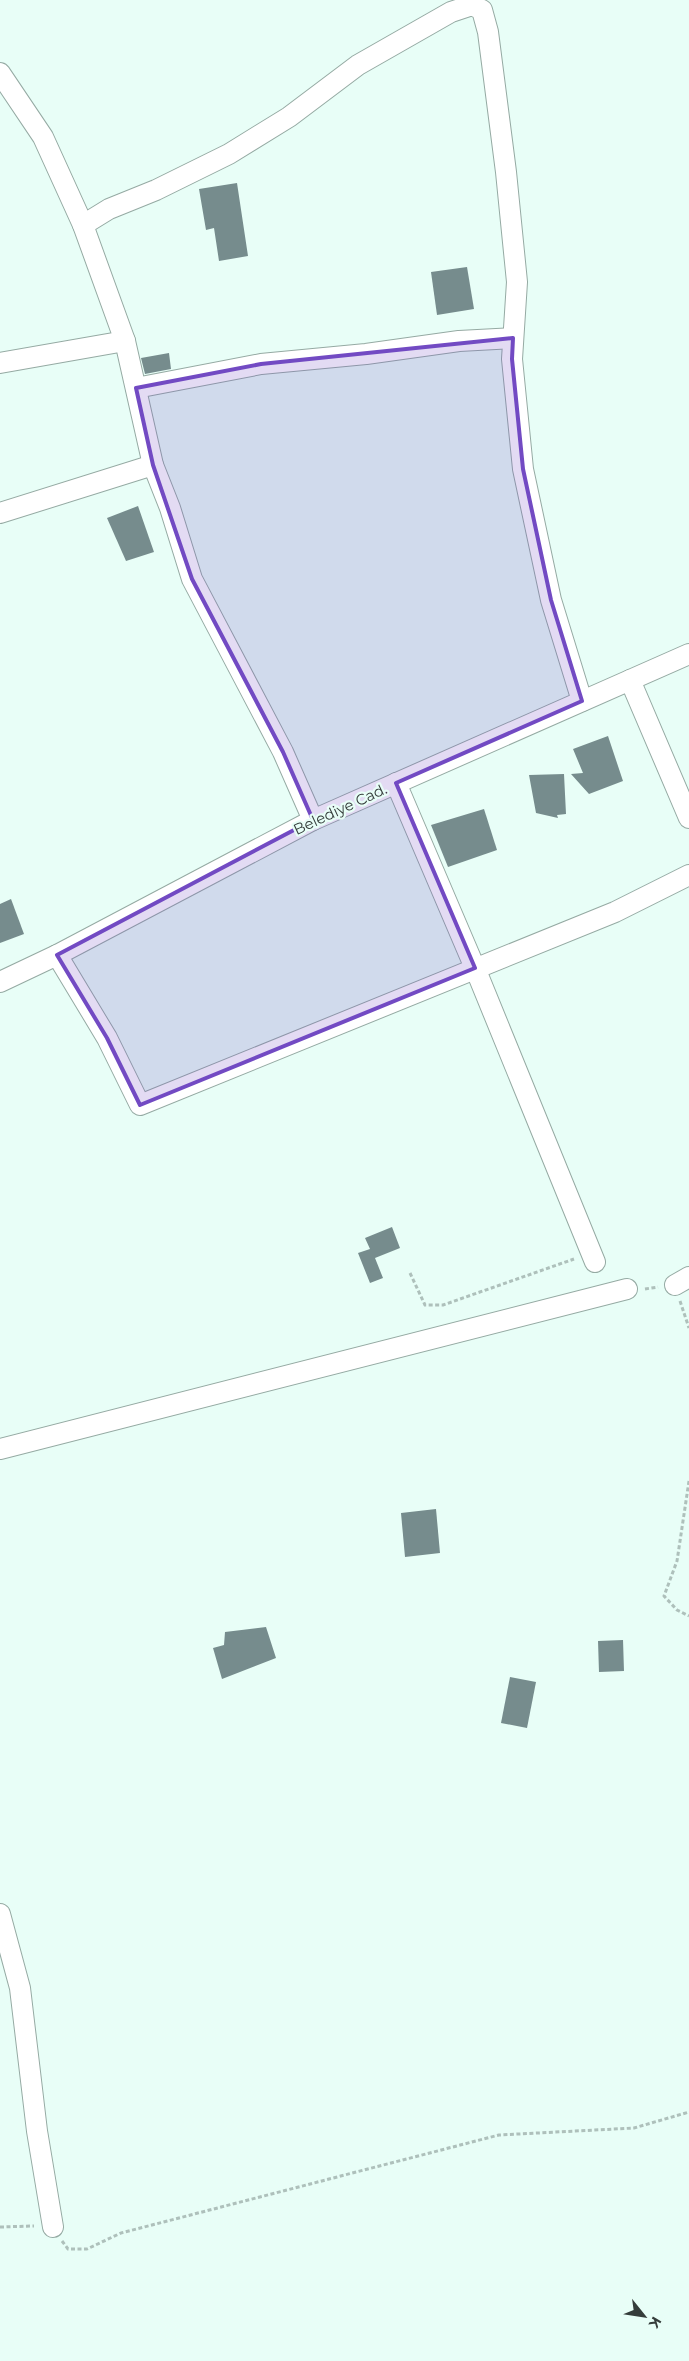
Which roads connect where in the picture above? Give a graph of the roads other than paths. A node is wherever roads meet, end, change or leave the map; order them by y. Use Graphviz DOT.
graph roads {
  1 [pos="484,5"];
  2 [pos="0,74"];
  3 [pos="83,225"];
  4 [pos="513,338"];
  5 [pos="125,341"];
  6 [pos="0,363"];
  7 [pos="136,388"];
  8 [pos="154,465"];
  9 [pos="0,513"];
  10 [pos="689,654"];
  11 [pos="630,680"];
  12 [pos="582,701"];
  13 [pos="396,783"];
  14 [pos="689,818"];
  15 [pos="313,820"];
  16 [pos="689,875"];
  17 [pos="57,954"];
  18 [pos="475,968"];
  19 [pos="0,982"];
  20 [pos="593,1257"];
  21 [pos="627,1289"];
  22 [pos="0,1449"];
  23 [pos="0,1914"];
  24 [pos="53,2227"];
  1 -- 3 [label="street"];
  1 -- 4 [label="street"];
  2 -- 3 [label="street"];
  3 -- 5 [label="street"];
  4 -- 7 [label="street"];
  4 -- 12 [label="street"];
  5 -- 6 [label="street"];
  5 -- 7 [label="street"];
  7 -- 8 [label="street"];
  8 -- 9 [label="street"];
  8 -- 15 [label="street"];
  10 -- 11 [label="street, Belediye Cad."];
  11 -- 12 [label="street, Belediye Cad."];
  11 -- 14 [label="street"];
  12 -- 13 [label="street, Belediye Cad."];
  13 -- 15 [label="street, Belediye Cad."];
  13 -- 18 [label="street"];
  15 -- 17 [label="street, Belediye Cad."];
  16 -- 18 [label="street"];
  17 -- 18 [label="street"];
  17 -- 19 [label="street, Belediye Cad."];
  18 -- 20 [label="street"];
  21 -- 22 [label="street"];
  23 -- 24 [label="street"];
}
